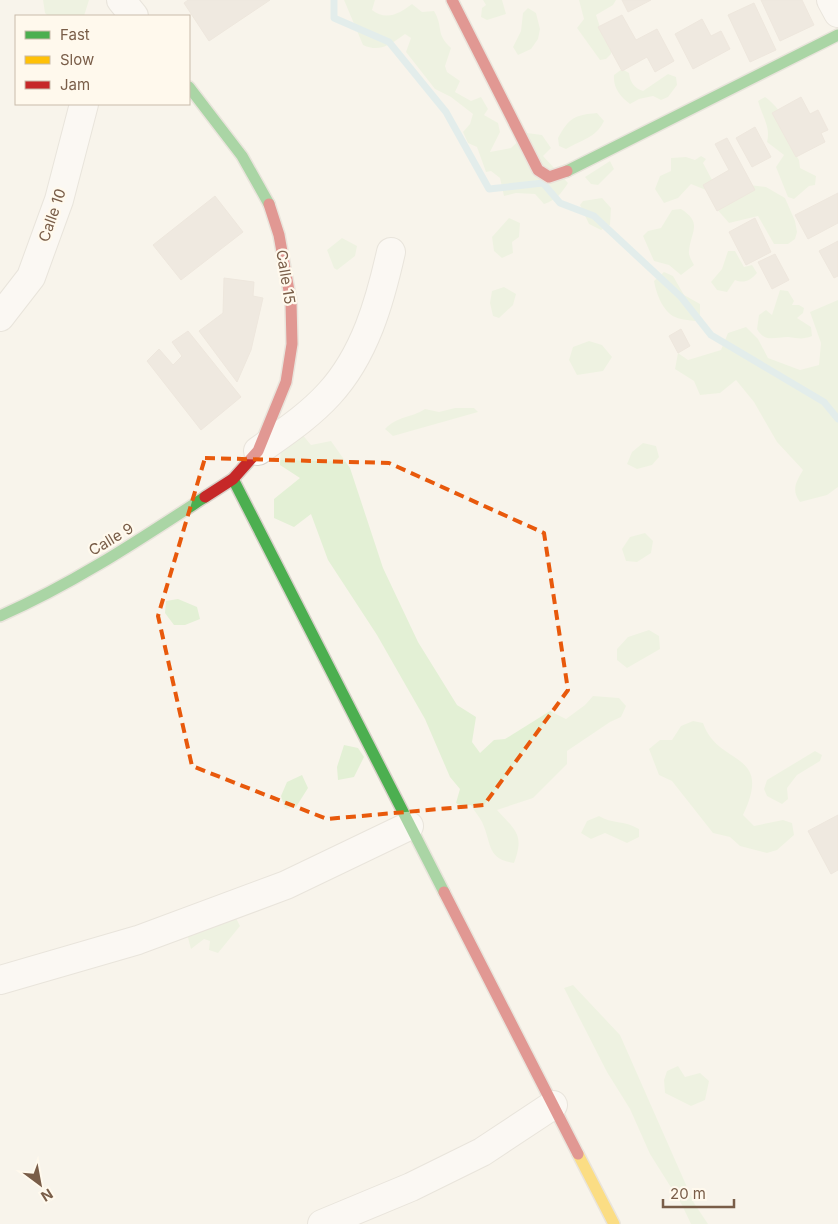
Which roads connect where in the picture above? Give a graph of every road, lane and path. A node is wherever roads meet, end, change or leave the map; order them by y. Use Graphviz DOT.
graph roads {
  1 [pos="110,0"];
  2 [pos="121,0"];
  3 [pos="452,0"];
  4 [pos="831,0"];
  5 [pos="838,13"];
  6 [pos="106,15"];
  7 [pos="133,15"];
  8 [pos="838,35"];
  9 [pos="190,88"];
  10 [pos="84,105"];
  11 [pos="391,252"];
  12 [pos="0,317"];
  13 [pos="258,451"];
  14 [pos="233,479"];
  15 [pos="0,616"];
  16 [pos="408,826"];
  17 [pos="0,980"];
  18 [pos="553,1105"];
  19 [pos="322,1224"];
  20 [pos="614,1224"];
  1 -- 6 [label="street"];
  2 -- 7 [label="street"];
  3 -- 8 [label="street"];
  4 -- 5 [label="street"];
  9 -- 13 [label="street, Calle 15"];
  10 -- 12 [label="street, Calle 10"];
  11 -- 13 [label="street"];
  13 -- 14 [label="street, Calle 15"];
  14 -- 15 [label="street, Calle 9"];
  14 -- 16 [label="street"];
  16 -- 17 [label="street"];
  16 -- 18 [label="street"];
  18 -- 19 [label="street"];
  18 -- 20 [label="street"];
}
